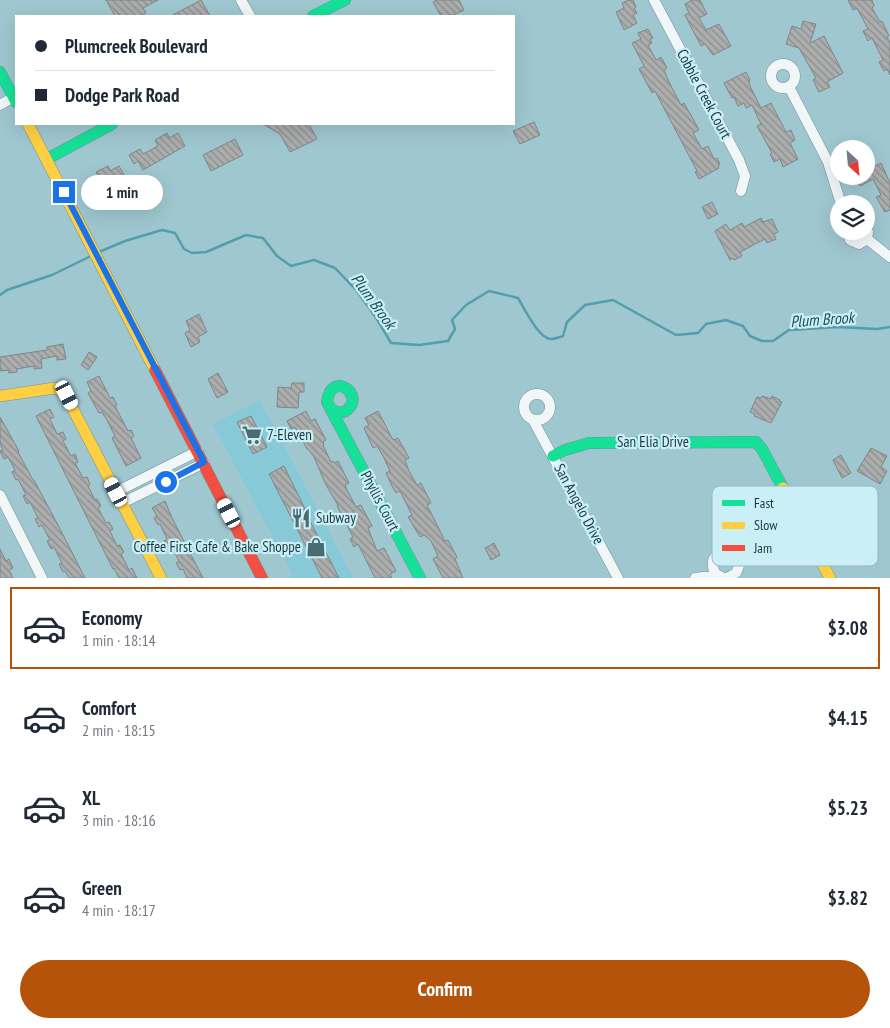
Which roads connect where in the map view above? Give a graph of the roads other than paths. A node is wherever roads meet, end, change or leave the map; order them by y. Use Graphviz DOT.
graph roads {
  1 [pos="241,0"];
  2 [pos="344,0"];
  3 [pos="654,0"];
  4 [pos="249,15"];
  5 [pos="315,15"];
  6 [pos="0,72"];
  7 [pos="789,87"];
  8 [pos="15,100"];
  9 [pos="0,105"];
  10 [pos="29,125"];
  11 [pos="110,125"];
  12 [pos="47,159"];
  13 [pos="740,191"];
  14 [pos="838,195"];
  15 [pos="850,240"];
  16 [pos="866,240"];
  17 [pos="868,240"];
  18 [pos="890,257"];
  19 [pos="0,396"];
  20 [pos="332,410"];
  21 [pos="344,412"];
  22 [pos="546,417"];
  23 [pos="533,420"];
  24 [pos="339,424"];
  25 [pos="540,430"];
  26 [pos="198,451"];
  27 [pos="554,456"];
  28 [pos="204,462"];
  29 [pos="782,486"];
  30 [pos="116,492"];
  31 [pos="0,495"];
  32 [pos="122,503"];
  33 [pos="712,563"];
  34 [pos="713,566"];
  35 [pos="739,566"];
  36 [pos="824,566"];
  37 [pos="42,578"];
  38 [pos="160,578"];
  39 [pos="262,578"];
  40 [pos="420,578"];
  41 [pos="618,578"];
  42 [pos="700,578"];
  43 [pos="724,578"];
  44 [pos="830,578"];
  1 -- 4 [label="street"];
  2 -- 5 [label="street"];
  3 -- 13 [label="street, Cobble Creek Court"];
  6 -- 8 [label="street"];
  7 -- 14 [label="street"];
  8 -- 9 [label="street"];
  10 -- 12 [label="street"];
  11 -- 12 [label="street"];
  12 -- 26 [label="street"];
  15 -- 16 [label="street"];
  17 -- 18 [label="street"];
  19 -- 30 [label="street"];
  20 -- 21 [label="street"];
  20 -- 21 [label="street"];
  20 -- 24 [label="street, Phyllis Court"];
  21 -- 24 [label="street"];
  22 -- 23 [label="street"];
  22 -- 23 [label="street, San Angelo Drive"];
  22 -- 25 [label="street"];
  23 -- 25 [label="street, San Angelo Drive"];
  24 -- 40 [label="street, Phyllis Court"];
  25 -- 27 [label="street, San Angelo Drive"];
  26 -- 28 [label="street"];
  26 -- 30 [label="street"];
  27 -- 29 [label="street, San Elia Drive"];
  27 -- 41 [label="street, San Angelo Drive"];
  28 -- 32 [label="street"];
  28 -- 39 [label="street"];
  30 -- 32 [label="street"];
  31 -- 37 [label="street"];
  32 -- 38 [label="street"];
  33 -- 42 [label="street"];
  34 -- 43 [label="street"];
  35 -- 43 [label="street"];
  36 -- 44 [label="street, San Elia Drive"];
  42 -- 43 [label="street"];
}
